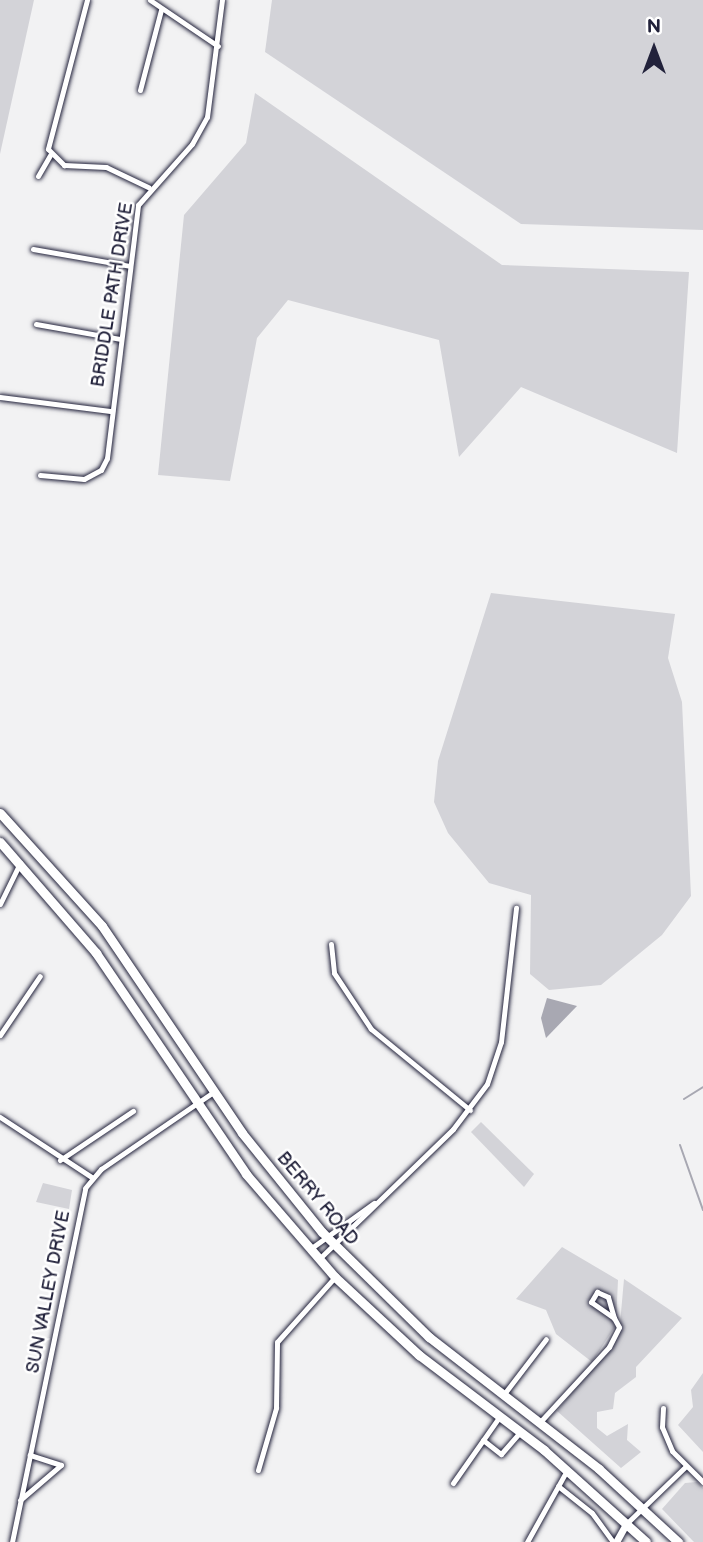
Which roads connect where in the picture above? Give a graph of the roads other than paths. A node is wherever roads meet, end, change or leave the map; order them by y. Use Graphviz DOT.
graph roads {
  1 [pos="87,0"];
  2 [pos="150,0"];
  3 [pos="222,0"];
  4 [pos="161,10"];
  5 [pos="218,46"];
  6 [pos="140,90"];
  7 [pos="50,155"];
  8 [pos="37,176"];
  9 [pos="148,187"];
  10 [pos="33,249"];
  11 [pos="130,266"];
  12 [pos="36,324"];
  13 [pos="120,339"];
  14 [pos="0,397"];
  15 [pos="110,411"];
  16 [pos="40,475"];
  17 [pos="0,813"];
  18 [pos="0,842"];
  19 [pos="20,863"];
  20 [pos="0,904"];
  21 [pos="516,908"];
  22 [pos="331,944"];
  23 [pos="40,976"];
  24 [pos="0,1035"];
  25 [pos="215,1091"];
  26 [pos="198,1102"];
  27 [pos="470,1110"];
  28 [pos="133,1111"];
  29 [pos="0,1117"];
  30 [pos="60,1160"];
  31 [pos="93,1178"];
  32 [pos="377,1202"];
  33 [pos="329,1240"];
  34 [pos="310,1249"];
  35 [pos="319,1259"];
  36 [pos="335,1277"];
  37 [pos="614,1318"];
  38 [pos="546,1339"];
  39 [pos="504,1394"];
  40 [pos="663,1408"];
  41 [pos="500,1416"];
  42 [pos="540,1422"];
  43 [pos="520,1432"];
  44 [pos="483,1440"];
  45 [pos="30,1455"];
  46 [pos="685,1468"];
  47 [pos="258,1470"];
  48 [pos="568,1470"];
  49 [pos="703,1482"];
  50 [pos="453,1483"];
  51 [pos="558,1486"];
  52 [pos="20,1500"];
  53 [pos="647,1510"];
  54 [pos="626,1524"];
  55 [pos="12,1542"];
  56 [pos="527,1542"];
  57 [pos="615,1542"];
  58 [pos="646,1542"];
  59 [pos="678,1542"];
  1 -- 7 [label="street"];
  2 -- 4 [label="street"];
  3 -- 5 [label="street, BRIDDLE PATH DRIVE"];
  4 -- 5 [label="street"];
  4 -- 6 [label="street"];
  5 -- 9 [label="street, BRIDDLE PATH DRIVE"];
  7 -- 8 [label="street"];
  7 -- 9 [label="street"];
  9 -- 11 [label="street, BRIDDLE PATH DRIVE"];
  10 -- 11 [label="street"];
  11 -- 13 [label="street, BRIDDLE PATH DRIVE"];
  12 -- 13 [label="street"];
  13 -- 15 [label="street, BRIDDLE PATH DRIVE"];
  14 -- 15 [label="street"];
  15 -- 16 [label="street, BRIDDLE PATH DRIVE"];
  17 -- 25 [label="highway, BERRY ROAD"];
  18 -- 19 [label="highway, BERRY ROAD"];
  19 -- 20 [label="street"];
  19 -- 26 [label="highway, BERRY ROAD"];
  21 -- 27 [label="street"];
  22 -- 27 [label="street"];
  23 -- 24 [label="street"];
  25 -- 26 [label="street"];
  25 -- 33 [label="highway, BERRY ROAD"];
  26 -- 31 [label="street"];
  26 -- 34 [label="highway, BERRY ROAD"];
  27 -- 32 [label="street"];
  28 -- 30 [label="street"];
  29 -- 30 [label="street"];
  30 -- 31 [label="street"];
  31 -- 45 [label="street, SUN VALLEY DRIVE"];
  32 -- 33 [label="street"];
  32 -- 33 [label="street"];
  33 -- 34 [label="street"];
  33 -- 35 [label="street"];
  33 -- 39 [label="highway, BERRY ROAD"];
  34 -- 35 [label="highway, BERRY ROAD"];
  35 -- 36 [label="highway, BERRY ROAD"];
  36 -- 41 [label="highway, BERRY ROAD"];
  36 -- 47 [label="street"];
  37 -- 37 [label="street"];
  37 -- 42 [label="street"];
  38 -- 39 [label="street"];
  39 -- 42 [label="highway, BERRY ROAD"];
  40 -- 46 [label="street"];
  41 -- 43 [label="highway, BERRY ROAD"];
  41 -- 44 [label="street"];
  42 -- 53 [label="highway, BERRY ROAD"];
  43 -- 44 [label="street"];
  43 -- 48 [label="highway, BERRY ROAD"];
  44 -- 50 [label="street"];
  45 -- 52 [label="street, SUN VALLEY DRIVE"];
  45 -- 52 [label="street"];
  46 -- 49 [label="street"];
  46 -- 53 [label="street"];
  48 -- 51 [label="street"];
  48 -- 54 [label="highway, BERRY ROAD"];
  51 -- 56 [label="street"];
  51 -- 57 [label="street"];
  52 -- 55 [label="street, SUN VALLEY DRIVE"];
  53 -- 54 [label="street"];
  53 -- 59 [label="highway, BERRY ROAD"];
  54 -- 57 [label="street"];
  54 -- 58 [label="highway, BERRY ROAD"];
}
